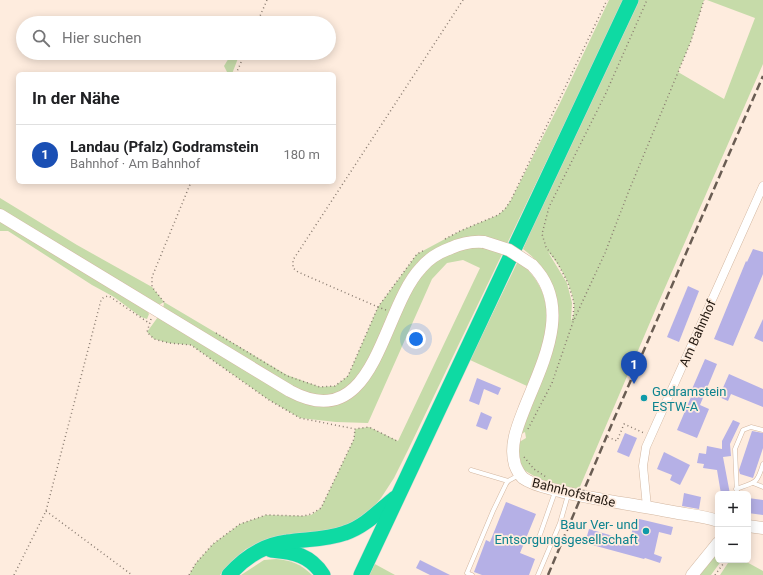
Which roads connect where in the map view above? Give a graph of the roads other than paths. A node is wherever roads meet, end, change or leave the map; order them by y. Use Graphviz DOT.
graph roads {
  1 [pos="631,0"];
  2 [pos="763,186"];
  3 [pos="0,215"];
  4 [pos="763,430"];
  5 [pos="763,464"];
  6 [pos="471,470"];
  7 [pos="519,474"];
  8 [pos="508,481"];
  9 [pos="753,483"];
  10 [pos="763,487"];
  11 [pos="556,490"];
  12 [pos="736,491"];
  13 [pos="738,491"];
  14 [pos="568,493"];
  15 [pos="398,494"];
  16 [pos="647,507"];
  17 [pos="715,521"];
  18 [pos="751,526"];
  19 [pos="763,528"];
  20 [pos="536,546"];
  21 [pos="715,547"];
  22 [pos="264,549"];
  23 [pos="229,575"];
  24 [pos="323,575"];
  25 [pos="361,575"];
  26 [pos="472,575"];
  27 [pos="538,575"];
  28 [pos="692,575"];
  1 -- 15 [label="highway"];
  2 -- 16 [label="street, Am Bahnhof"];
  3 -- 7 [label="street, bridge"];
  4 -- 12 [label="lane"];
  5 -- 9 [label="lane"];
  6 -- 8 [label="lane"];
  7 -- 8 [label="lane, Bahnhofstraße"];
  7 -- 11 [label="street, Bahnhofstraße"];
  8 -- 26 [label="lane"];
  9 -- 10 [label="lane"];
  9 -- 13 [label="lane"];
  11 -- 14 [label="street, Bahnhofstraße"];
  11 -- 20 [label="lane"];
  14 -- 16 [label="street, Bahnhofstraße"];
  14 -- 27 [label="lane"];
  15 -- 22 [label="highway"];
  15 -- 25 [label="highway"];
  16 -- 17 [label="street, Bahnhofstraße"];
  18 -- 19 [label="street"];
  21 -- 28 [label="street"];
  22 -- 23 [label="highway"];
  22 -- 24 [label="highway"];
}
